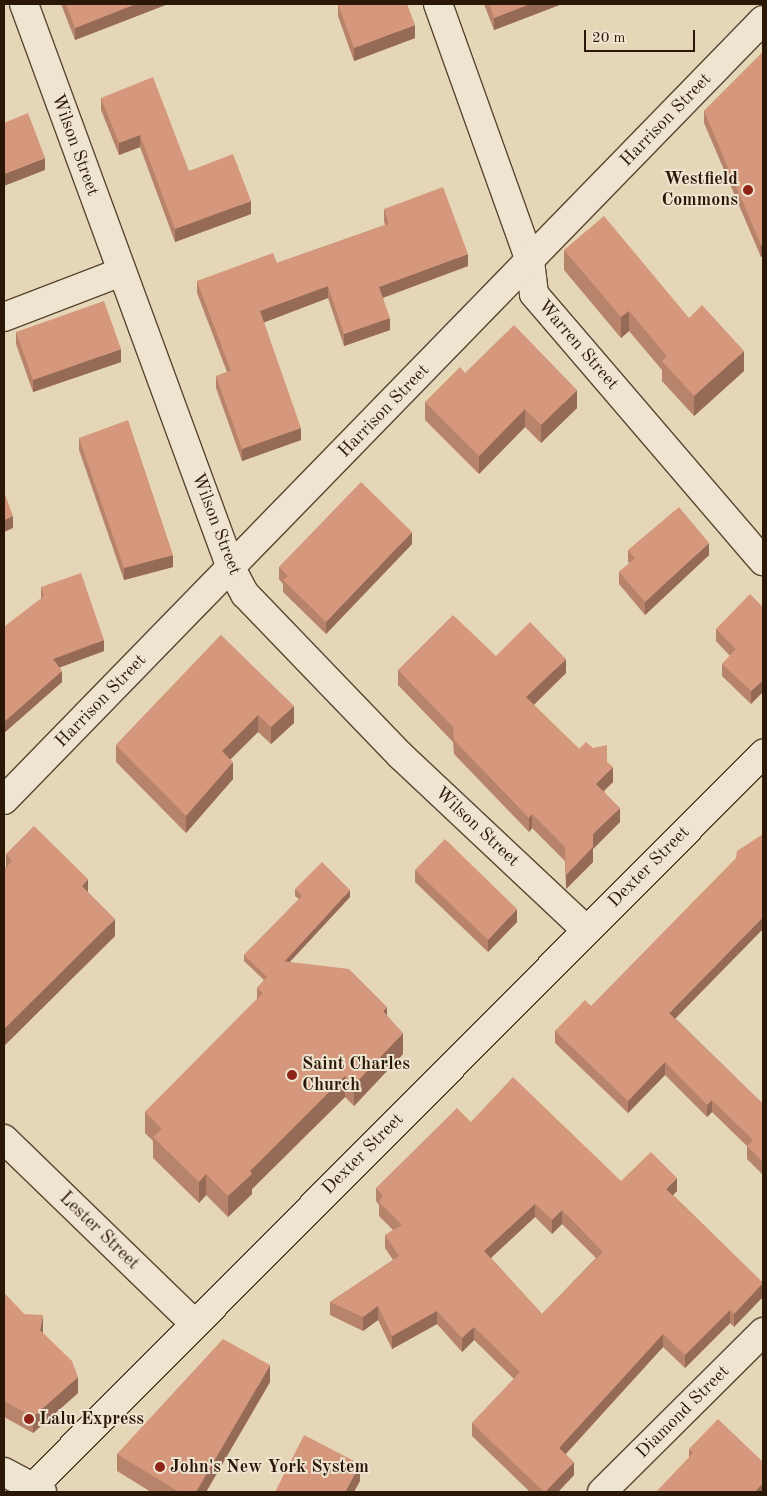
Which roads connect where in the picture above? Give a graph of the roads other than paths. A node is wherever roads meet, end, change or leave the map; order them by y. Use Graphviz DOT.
graph roads {
  1 [pos="24,4"];
  2 [pos="438,4"];
  3 [pos="763,20"];
  4 [pos="530,261"];
  5 [pos="120,272"];
  6 [pos="4,317"];
  7 [pos="763,561"];
  8 [pos="231,568"];
  9 [pos="763,754"];
  10 [pos="4,800"];
  11 [pos="586,930"];
  12 [pos="4,1139"];
  13 [pos="194,1323"];
  14 [pos="763,1332"];
  15 [pos="4,1472"];
  16 [pos="34,1491"];
  17 [pos="602,1492"];
  1 -- 5 [label="street, Wilson Street"];
  2 -- 4 [label="street, Warren Street"];
  3 -- 4 [label="street, Harrison Street"];
  4 -- 7 [label="street, Warren Street"];
  4 -- 8 [label="street, Harrison Street"];
  5 -- 6 [label="street"];
  5 -- 8 [label="street, Wilson Street"];
  8 -- 10 [label="street, Harrison Street"];
  8 -- 11 [label="street, Wilson Street"];
  9 -- 11 [label="street, Dexter Street"];
  11 -- 13 [label="street, Dexter Street"];
  12 -- 13 [label="street, Lester Street"];
  13 -- 16 [label="street, Dexter Street"];
  14 -- 17 [label="street, Diamond Street"];
  15 -- 16 [label="street"];
}
